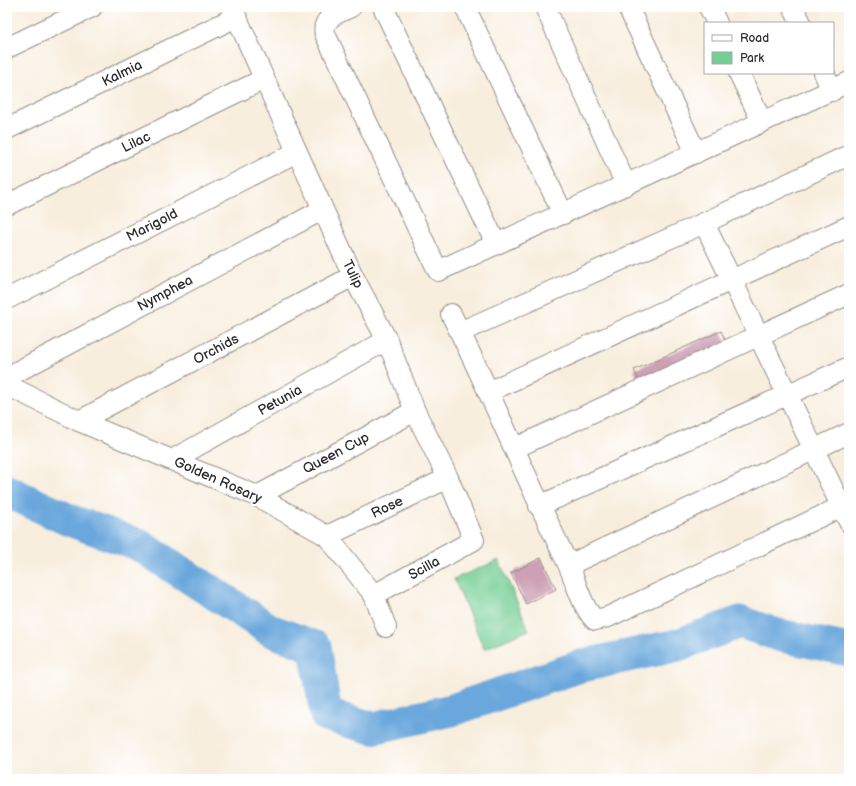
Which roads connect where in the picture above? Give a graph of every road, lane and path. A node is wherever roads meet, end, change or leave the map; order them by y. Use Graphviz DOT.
graph roads {
  1 [pos="92,7"];
  2 [pos="351,7"];
  3 [pos="383,7"];
  4 [pos="465,7"];
  5 [pos="545,7"];
  6 [pos="628,7"];
  7 [pos="709,7"];
  8 [pos="793,7"];
  9 [pos="234,12"];
  10 [pos="716,22"];
  11 [pos="800,22"];
  12 [pos="7,48"];
  13 [pos="739,74"];
  14 [pos="264,79"];
  15 [pos="835,82"];
  16 [pos="762,122"];
  17 [pos="7,128"];
  18 [pos="296,152"];
  19 [pos="696,152"];
  20 [pos="849,155"];
  21 [pos="626,185"];
  22 [pos="7,205"];
  23 [pos="322,210"];
  24 [pos="563,214"];
  25 [pos="704,223"];
  26 [pos="849,226"];
  27 [pos="496,244"];
  28 [pos="353,276"];
  29 [pos="732,281"];
  30 [pos="849,294"];
  31 [pos="7,299"];
  32 [pos="451,314"];
  33 [pos="460,332"];
  34 [pos="758,335"];
  35 [pos="387,340"];
  36 [pos="849,367"];
  37 [pos="7,377"];
  38 [pos="7,386"];
  39 [pos="488,392"];
  40 [pos="788,395"];
  41 [pos="415,411"];
  42 [pos="79,421"];
  43 [pos="849,433"];
  44 [pos="515,448"];
  45 [pos="813,449"];
  46 [pos="172,460"];
  47 [pos="448,478"];
  48 [pos="257,496"];
  49 [pos="539,506"];
  50 [pos="847,510"];
  51 [pos="327,536"];
  52 [pos="474,540"];
  53 [pos="569,565"];
  54 [pos="374,595"];
  55 [pos="386,627"];
  1 -- 12 [label="street"];
  2 -- 27 [label="street"];
  3 -- 27 [label="street"];
  4 -- 24 [label="street"];
  5 -- 21 [label="street"];
  6 -- 19 [label="street"];
  7 -- 10 [label="street"];
  8 -- 11 [label="street"];
  9 -- 14 [label="street, Tulip"];
  9 -- 17 [label="street, Kalmia"];
  13 -- 16 [label="street"];
  14 -- 18 [label="street, Tulip"];
  14 -- 22 [label="street, Lilac"];
  15 -- 16 [label="street"];
  16 -- 19 [label="street"];
  18 -- 23 [label="street, Tulip"];
  18 -- 31 [label="street, Marigold"];
  19 -- 21 [label="street"];
  20 -- 25 [label="street"];
  21 -- 24 [label="street"];
  23 -- 28 [label="street, Tulip"];
  23 -- 37 [label="street, Nymphea"];
  24 -- 27 [label="street"];
  25 -- 29 [label="street"];
  25 -- 33 [label="street"];
  26 -- 29 [label="street"];
  28 -- 35 [label="street, Tulip"];
  28 -- 42 [label="street, Orchids"];
  29 -- 34 [label="street"];
  29 -- 39 [label="street"];
  30 -- 34 [label="street"];
  32 -- 33 [label="street"];
  33 -- 39 [label="street"];
  34 -- 40 [label="street"];
  34 -- 44 [label="street"];
  35 -- 41 [label="street, Tulip"];
  35 -- 46 [label="street, Petunia"];
  36 -- 40 [label="street"];
  38 -- 42 [label="street, Golden Rosary"];
  39 -- 44 [label="street"];
  40 -- 45 [label="street"];
  40 -- 49 [label="street"];
  41 -- 47 [label="street, Tulip"];
  41 -- 48 [label="street, Queen Cup"];
  42 -- 46 [label="street, Golden Rosary"];
  43 -- 45 [label="street"];
  44 -- 49 [label="street"];
  45 -- 50 [label="street"];
  45 -- 53 [label="street"];
  46 -- 48 [label="street, Golden Rosary"];
  47 -- 51 [label="street, Rose"];
  47 -- 52 [label="street, Tulip"];
  48 -- 51 [label="street, Golden Rosary"];
  49 -- 53 [label="street"];
  50 -- 53 [label="street"];
  51 -- 54 [label="street, Golden Rosary"];
  52 -- 54 [label="street, Scilla"];
  54 -- 55 [label="street, Golden Rosary"];
}
